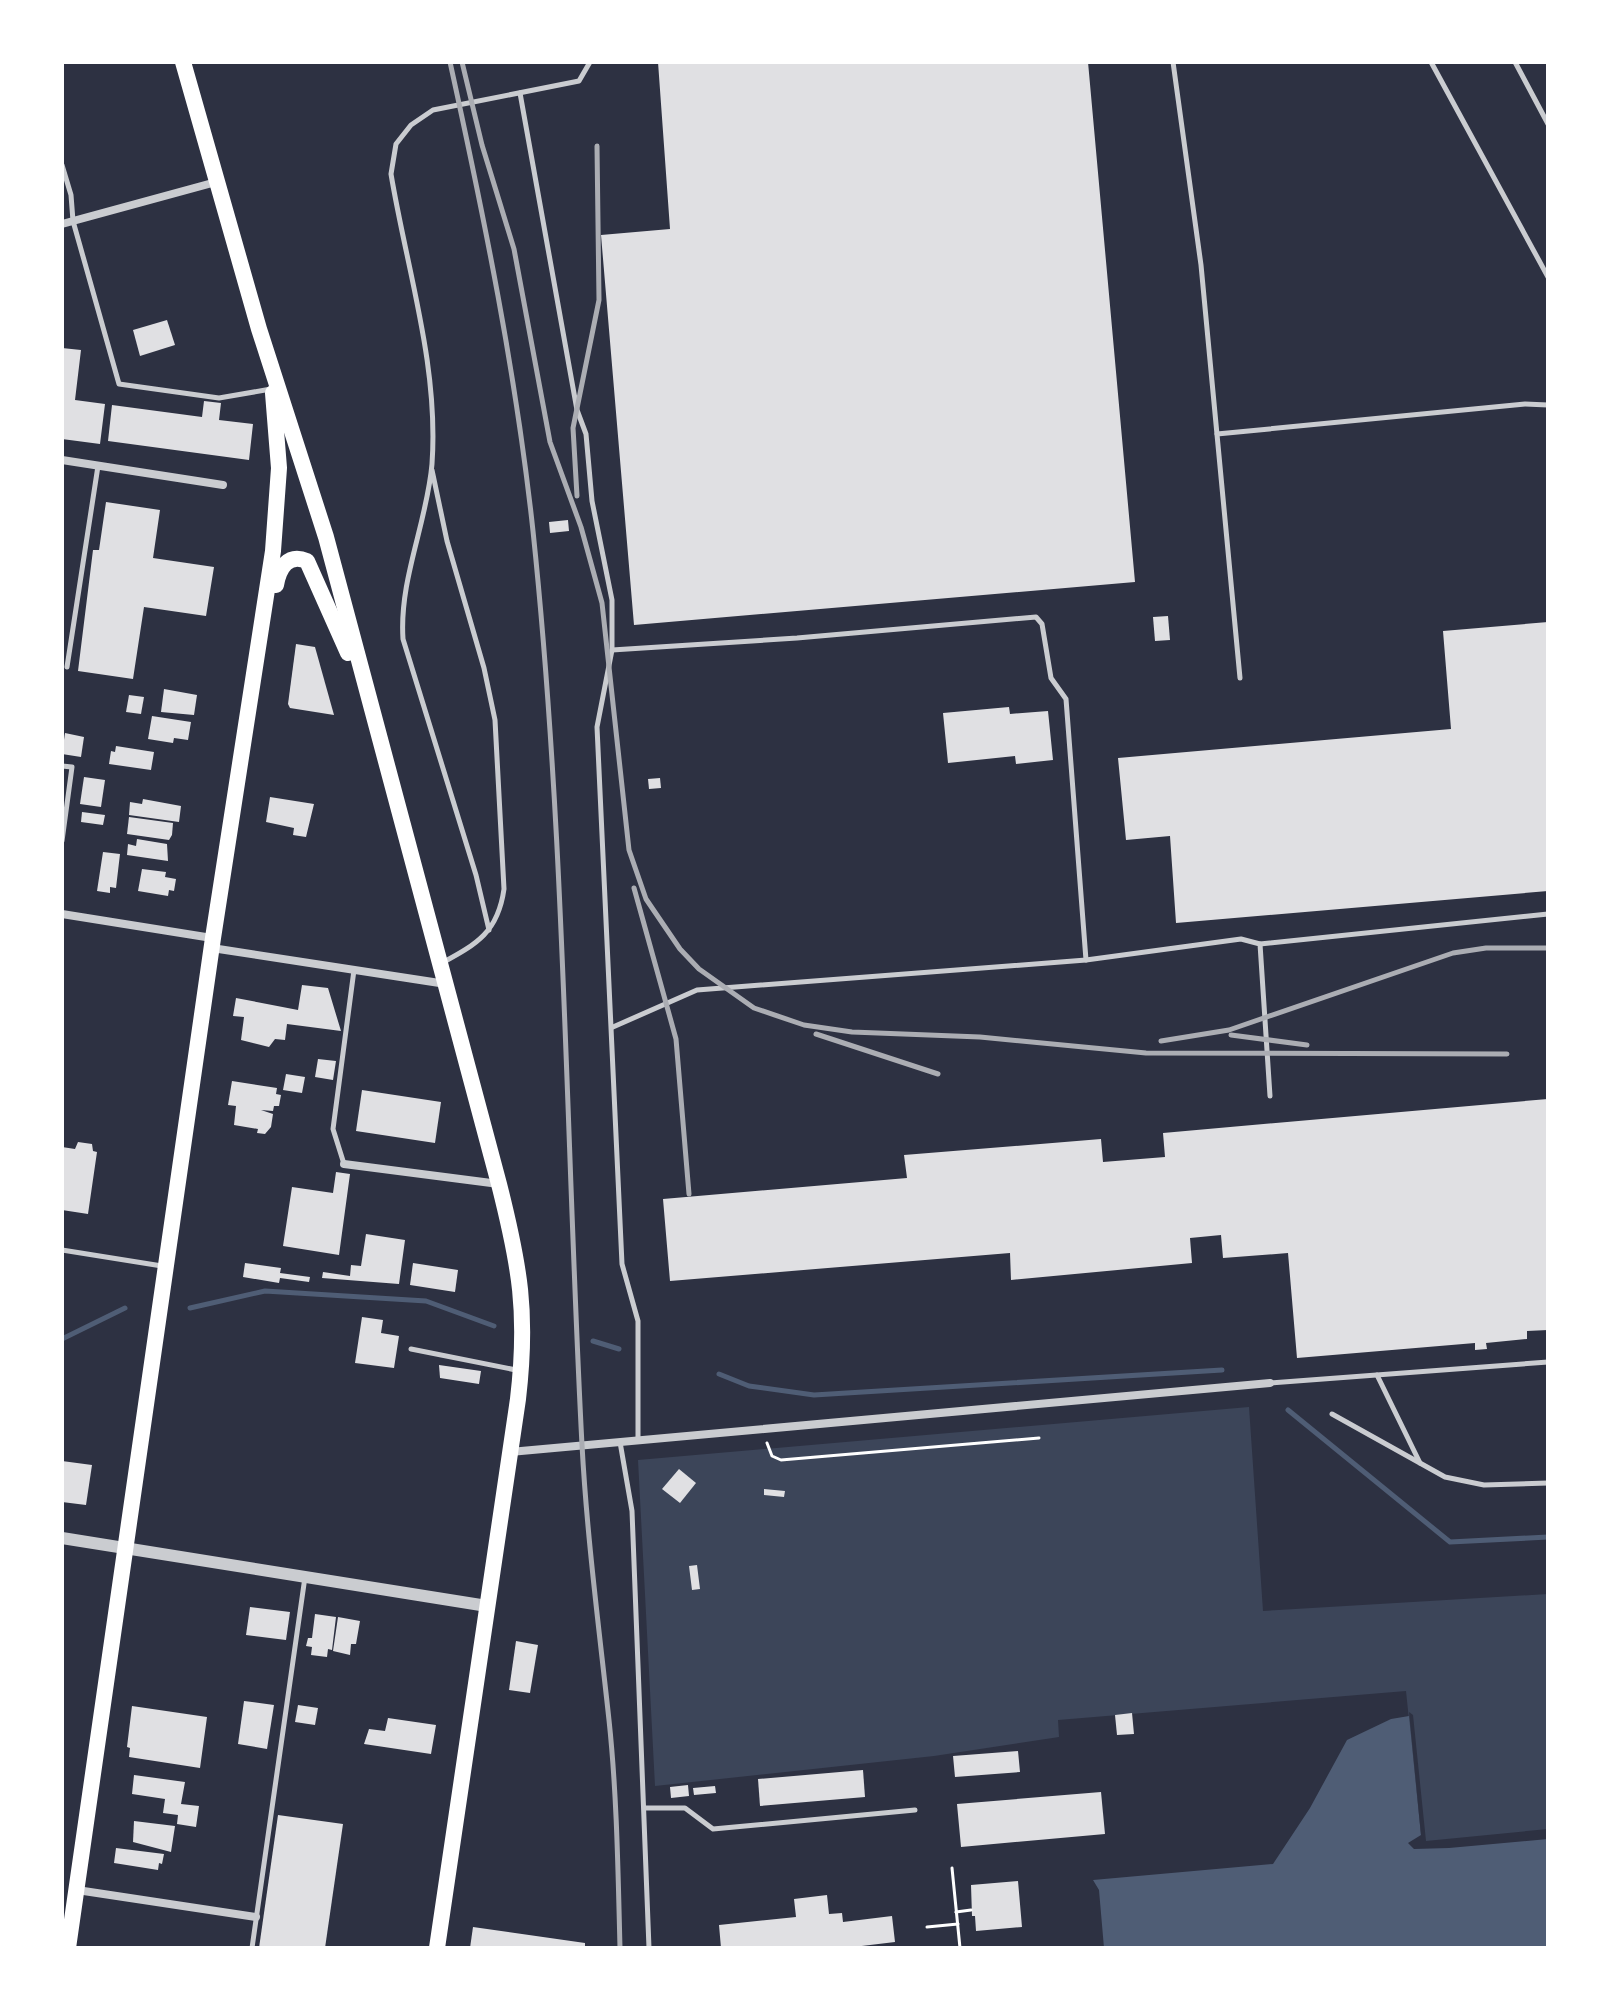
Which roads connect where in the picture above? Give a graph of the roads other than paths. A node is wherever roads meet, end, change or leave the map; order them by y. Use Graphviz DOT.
graph roads {
  1 [pos="183,62"];
  2 [pos="590,62"];
  3 [pos="1173,62"];
  4 [pos="1431,62"];
  5 [pos="1515,62"];
  6 [pos="520,93"];
  7 [pos="1548,124"];
  8 [pos="62,165"];
  9 [pos="217,181"];
  10 [pos="73,221"];
  11 [pos="62,224"];
  12 [pos="1548,277"];
  13 [pos="259,329"];
  14 [pos="272,389"];
  15 [pos="1548,405"];
  16 [pos="1217,434"];
  17 [pos="62,460"];
  18 [pos="98,465"];
  19 [pos="432,468"];
  20 [pos="223,485"];
  21 [pos="612,650"];
  22 [pos="67,667"];
  23 [pos="1240,678"];
  24 [pos="246,727"];
  25 [pos="387,761"];
  26 [pos="62,766"];
  27 [pos="62,841"];
  28 [pos="62,914"];
  29 [pos="1548,914"];
  30 [pos="489,930"];
  31 [pos="213,943"];
  32 [pos="1260,944"];
  33 [pos="1086,960"];
  34 [pos="441,964"];
  35 [pos="354,970"];
  36 [pos="446,984"];
  37 [pos="612,1028"];
  38 [pos="1270,1096"];
  39 [pos="344,1164"];
  40 [pos="499,1184"];
  41 [pos="62,1250"];
  42 [pos="167,1267"];
  43 [pos="411,1349"];
  44 [pos="1548,1362"];
  45 [pos="521,1371"];
  46 [pos="1377,1375"];
  47 [pos="1270,1383"];
  48 [pos="1332,1414"];
  49 [pos="638,1439"];
  50 [pos="620,1441"];
  51 [pos="510,1452"];
  52 [pos="1420,1464"];
  53 [pos="1548,1483"];
  54 [pos="62,1538"];
  55 [pos="127,1549"];
  56 [pos="305,1577"];
  57 [pos="487,1606"];
  58 [pos="645,1808"];
  59 [pos="915,1810"];
  60 [pos="77,1890"];
  61 [pos="256,1917"];
  62 [pos="68,1948"];
  63 [pos="252,1948"];
  64 [pos="437,1948"];
  65 [pos="649,1948"];
  1 -- 9 [label="main road"];
  2 -- 6 [label="lane"];
  3 -- 16 [label="lane"];
  4 -- 12 [label="lane"];
  5 -- 7 [label="lane"];
  6 -- 19 [label="lane"];
  6 -- 21 [label="lane"];
  8 -- 10 [label="lane"];
  9 -- 10 [label="street"];
  9 -- 13 [label="main road"];
  10 -- 11 [label="street"];
  10 -- 14 [label="lane"];
  13 -- 14 [label="main road"];
  13 -- 25 [label="main road"];
  14 -- 24 [label="main road"];
  15 -- 16 [label="lane"];
  16 -- 23 [label="lane"];
  17 -- 18 [label="street"];
  18 -- 20 [label="street"];
  18 -- 22 [label="lane"];
  19 -- 30 [label="lane"];
  19 -- 30 [label="lane"];
  21 -- 33 [label="lane"];
  21 -- 37 [label="lane"];
  24 -- 25 [label="main road"];
  24 -- 31 [label="main road"];
  25 -- 34 [label="main road"];
  26 -- 27 [label="lane"];
  28 -- 31 [label="street"];
  29 -- 32 [label="lane"];
  30 -- 34 [label="lane"];
  31 -- 35 [label="street"];
  31 -- 42 [label="main road"];
  32 -- 33 [label="lane"];
  32 -- 38 [label="lane"];
  33 -- 37 [label="lane"];
  34 -- 36 [label="main road"];
  35 -- 36 [label="street"];
  35 -- 39 [label="lane"];
  36 -- 40 [label="main road"];
  37 -- 49 [label="lane"];
  39 -- 40 [label="street"];
  40 -- 45 [label="main road"];
  41 -- 42 [label="lane"];
  42 -- 55 [label="main road"];
  43 -- 45 [label="lane"];
  44 -- 46 [label="lane"];
  45 -- 51 [label="main road"];
  46 -- 47 [label="lane"];
  46 -- 52 [label="lane"];
  47 -- 49 [label="street"];
  48 -- 52 [label="lane"];
  49 -- 50 [label="street"];
  50 -- 51 [label="street"];
  50 -- 58 [label="lane"];
  51 -- 57 [label="main road"];
  52 -- 53 [label="lane"];
  54 -- 55 [label="street"];
  55 -- 56 [label="street"];
  55 -- 60 [label="main road"];
  56 -- 57 [label="street"];
  56 -- 61 [label="lane"];
  57 -- 64 [label="main road"];
  58 -- 59 [label="lane"];
  58 -- 65 [label="lane"];
  60 -- 61 [label="street"];
  60 -- 62 [label="main road"];
  61 -- 63 [label="lane"];
}
